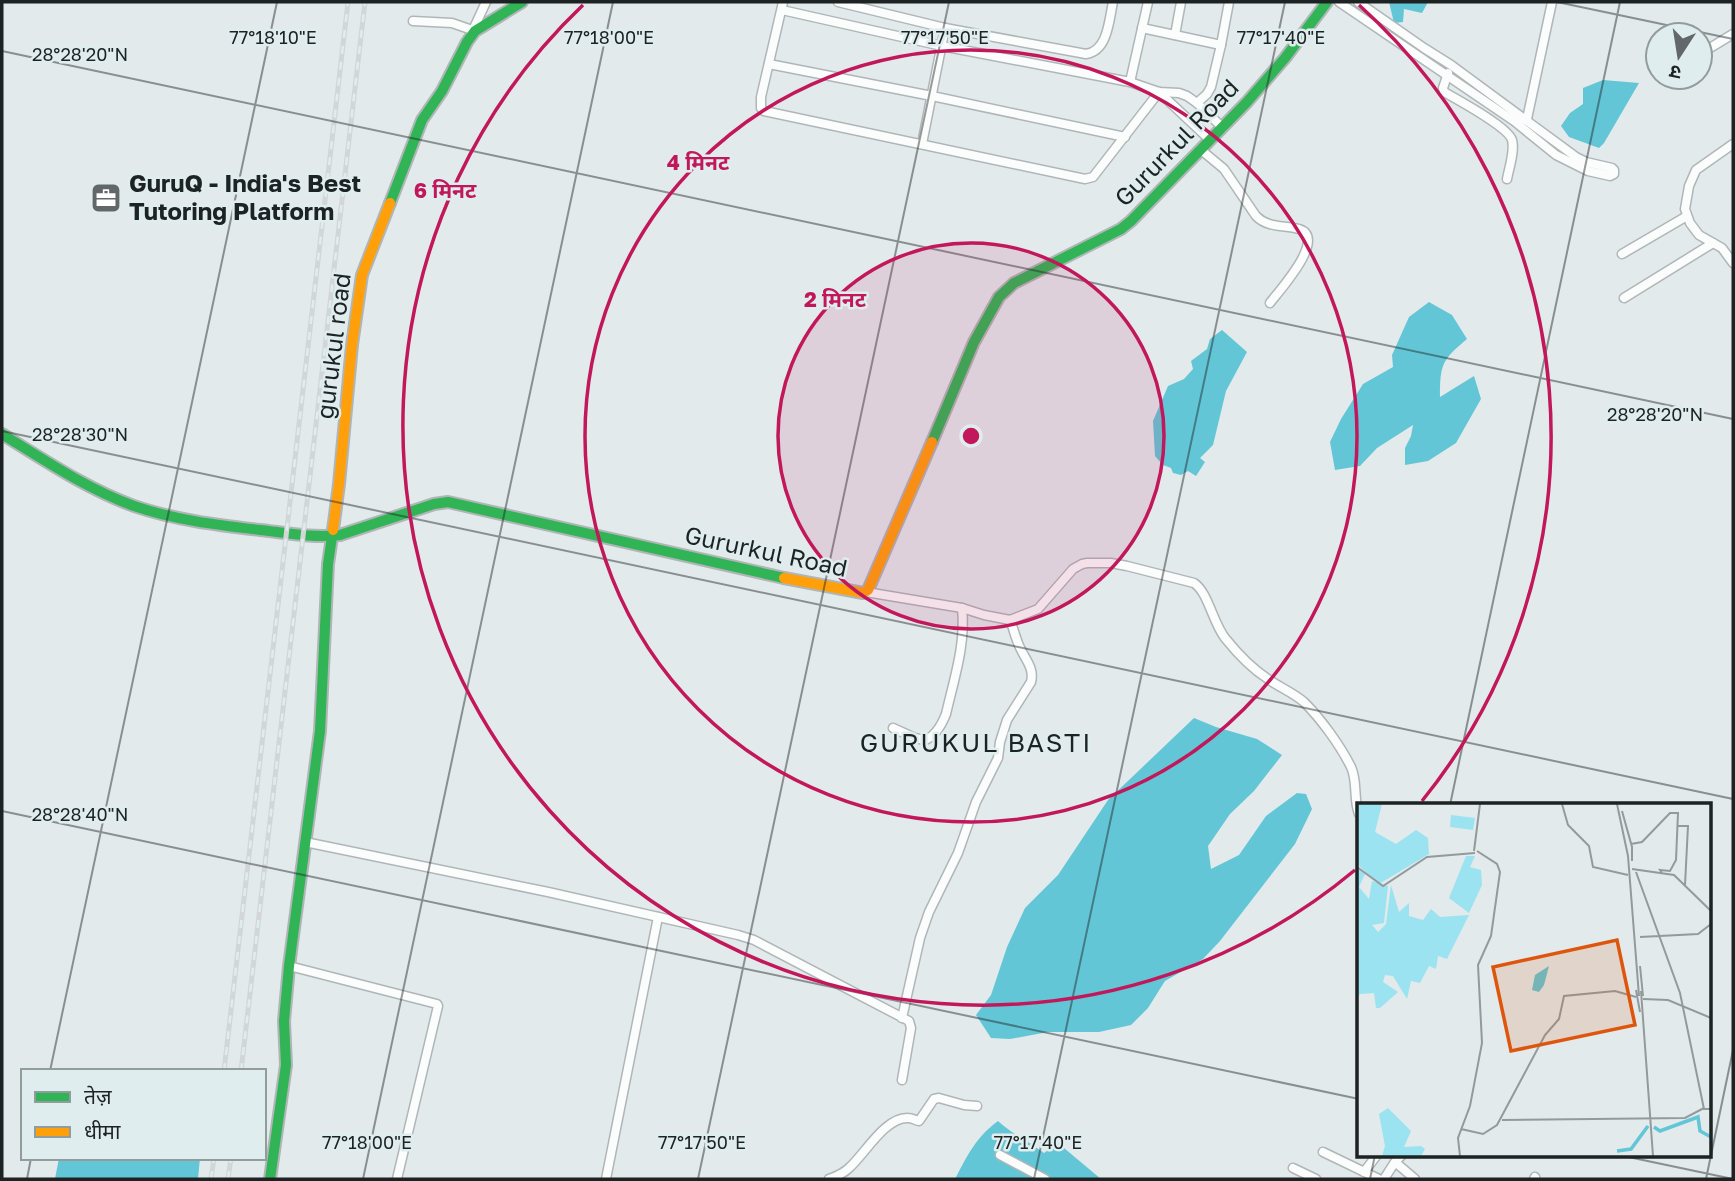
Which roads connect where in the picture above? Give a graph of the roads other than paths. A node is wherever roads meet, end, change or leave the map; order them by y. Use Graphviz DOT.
graph roads {
  1 [pos="486,2"];
  2 [pos="522,2"];
  3 [pos="838,2"];
  4 [pos="1113,2"];
  5 [pos="1148,2"];
  6 [pos="1181,2"];
  7 [pos="1229,2"];
  8 [pos="1326,2"];
  9 [pos="1339,2"];
  10 [pos="1358,2"];
  11 [pos="1552,2"];
  12 [pos="782,6"];
  13 [pos="413,21"];
  14 [pos="945,28"];
  15 [pos="1142,28"];
  16 [pos="474,31"];
  17 [pos="1733,34"];
  18 [pos="1175,35"];
  19 [pos="1221,45"];
  20 [pos="1714,46"];
  21 [pos="942,47"];
  22 [pos="769,65"];
  23 [pos="1451,65"];
  24 [pos="1447,76"];
  25 [pos="1130,82"];
  26 [pos="1159,92"];
  27 [pos="932,96"];
  28 [pos="1197,103"];
  29 [pos="1527,120"];
  30 [pos="1223,128"];
  31 [pos="1125,138"];
  32 [pos="1210,140"];
  33 [pos="922,144"];
  34 [pos="1733,144"];
  35 [pos="1200,149"];
  36 [pos="1507,179"];
  37 [pos="1687,216"];
  38 [pos="1713,243"];
  39 [pos="1622,254"];
  40 [pos="1733,263"];
  41 [pos="1624,298"];
  42 [pos="1270,303"];
  43 [pos="2,434"];
  44 [pos="331,536"];
  45 [pos="866,592"];
  46 [pos="962,608"];
  47 [pos="1010,620"];
  48 [pos="892,728"];
  49 [pos="1357,810"];
  50 [pos="304,842"];
  51 [pos="658,917"];
  52 [pos="289,966"];
  53 [pos="902,1018"];
  54 [pos="902,1080"];
  55 [pos="977,1106"];
  56 [pos="1323,1152"];
  57 [pos="1000,1155"];
  58 [pos="1376,1156"];
  59 [pos="1401,1156"];
  60 [pos="1395,1162"];
  61 [pos="1293,1168"];
  62 [pos="1364,1172"];
  63 [pos="270,1179"];
  64 [pos="397,1179"];
  65 [pos="606,1179"];
  66 [pos="829,1179"];
  67 [pos="1045,1179"];
  68 [pos="1316,1179"];
  69 [pos="1381,1179"];
  70 [pos="1415,1179"];
  1 -- 16 [label="street"];
  2 -- 16 [label="street, gurukul road"];
  3 -- 14 [label="street"];
  4 -- 14 [label="street"];
  5 -- 15 [label="street"];
  6 -- 18 [label="street"];
  7 -- 19 [label="street"];
  8 -- 30 [label="street, Gururkul Road"];
  9 -- 24 [label="street"];
  10 -- 23 [label="street"];
  11 -- 29 [label="street"];
  12 -- 21 [label="street"];
  12 -- 22 [label="street"];
  13 -- 16 [label="street"];
  14 -- 21 [label="street"];
  15 -- 18 [label="street"];
  15 -- 25 [label="street"];
  16 -- 44 [label="street, gurukul road"];
  17 -- 20 [label="street"];
  18 -- 19 [label="street"];
  19 -- 28 [label="street"];
  21 -- 25 [label="street"];
  21 -- 27 [label="street"];
  22 -- 27 [label="street"];
  22 -- 33 [label="street"];
  23 -- 24 [label="street"];
  23 -- 29 [label="street"];
  24 -- 29 [label="street"];
  24 -- 36 [label="street"];
  25 -- 26 [label="street"];
  26 -- 28 [label="street"];
  26 -- 31 [label="street"];
  26 -- 32 [label="street"];
  27 -- 31 [label="street"];
  27 -- 33 [label="street"];
  28 -- 30 [label="street"];
  30 -- 32 [label="street, Gururkul Road"];
  31 -- 33 [label="street"];
  32 -- 35 [label="street, Gururkul Road"];
  34 -- 37 [label="street"];
  35 -- 42 [label="street"];
  35 -- 45 [label="street, Gururkul Road"];
  37 -- 38 [label="street"];
  37 -- 39 [label="street"];
  38 -- 40 [label="street"];
  38 -- 41 [label="street"];
  43 -- 44 [label="street, Gururkul Road"];
  44 -- 45 [label="street, Gururkul Road"];
  44 -- 50 [label="street, gurukul road"];
  45 -- 46 [label="street"];
  46 -- 47 [label="street"];
  46 -- 48 [label="street"];
  47 -- 49 [label="street"];
  47 -- 53 [label="street"];
  50 -- 51 [label="street"];
  50 -- 52 [label="street, gurukul road"];
  51 -- 53 [label="street"];
  51 -- 65 [label="street"];
  52 -- 63 [label="street, gurukul road"];
  52 -- 64 [label="street"];
  53 -- 54 [label="street"];
  55 -- 66 [label="street"];
  56 -- 62 [label="street"];
  57 -- 67 [label="street"];
  58 -- 62 [label="street"];
  59 -- 60 [label="street"];
  60 -- 69 [label="street"];
  60 -- 70 [label="street"];
  61 -- 68 [label="street"];
  62 -- 69 [label="street"];
}
